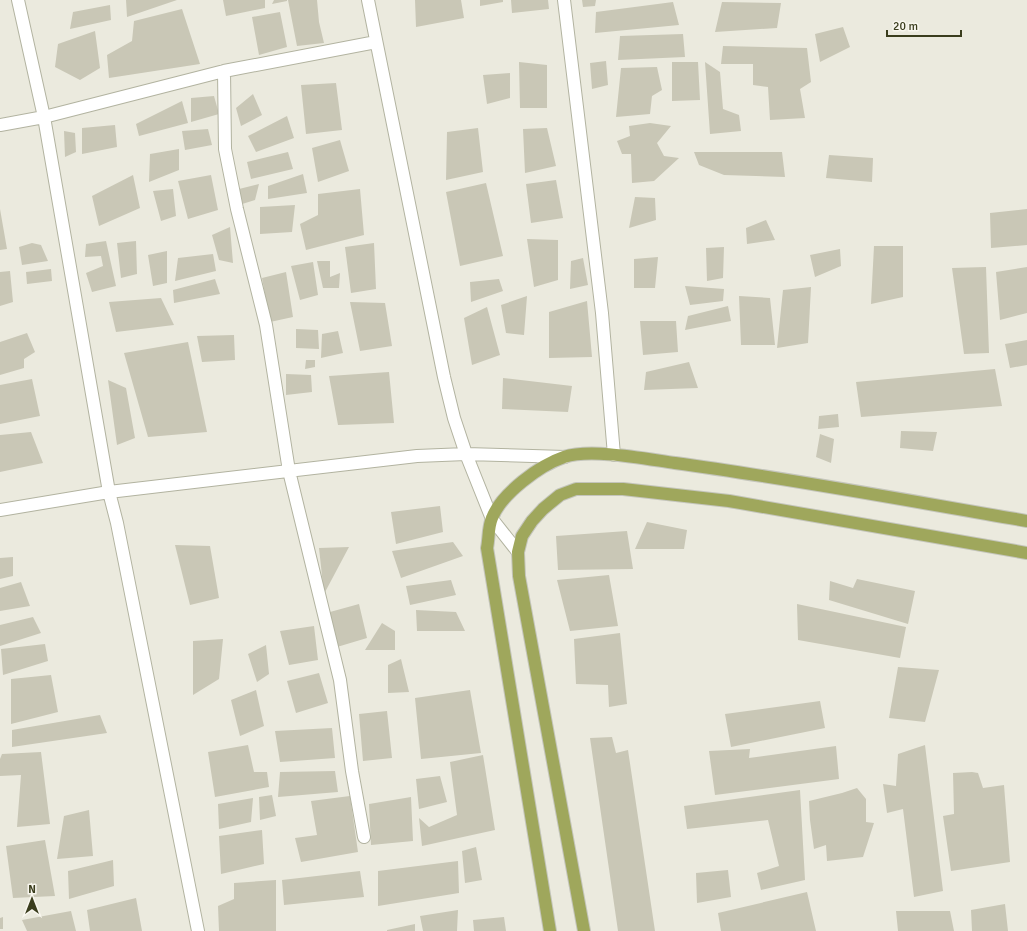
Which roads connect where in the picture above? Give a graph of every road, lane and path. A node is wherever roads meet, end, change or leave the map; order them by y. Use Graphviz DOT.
graph roads {
  1 [pos="18,0"];
  2 [pos="368,0"];
  3 [pos="564,0"];
  4 [pos="376,42"];
  5 [pos="224,71"];
  6 [pos="44,117"];
  7 [pos="0,125"];
  8 [pos="466,454"];
  9 [pos="614,455"];
  10 [pos="565,457"];
  11 [pos="289,471"];
  12 [pos="109,492"];
  13 [pos="0,510"];
  14 [pos="492,519"];
  15 [pos="1027,521"];
  16 [pos="518,552"];
  17 [pos="1027,553"];
  18 [pos="364,837"];
  19 [pos="198,931"];
  20 [pos="550,931"];
  21 [pos="584,931"];
  1 -- 6 [label="street"];
  2 -- 4 [label="street"];
  3 -- 9 [label="street"];
  4 -- 5 [label="street"];
  4 -- 8 [label="street"];
  5 -- 6 [label="street"];
  5 -- 11 [label="street"];
  6 -- 7 [label="street"];
  6 -- 12 [label="street"];
  8 -- 10 [label="street"];
  8 -- 11 [label="street"];
  8 -- 14 [label="street"];
  9 -- 10 [label="main road"];
  9 -- 15 [label="main road"];
  10 -- 14 [label="main road"];
  11 -- 12 [label="street"];
  11 -- 18 [label="street"];
  12 -- 13 [label="street"];
  12 -- 19 [label="street"];
  14 -- 16 [label="street"];
  14 -- 20 [label="main road"];
  16 -- 17 [label="main road"];
  16 -- 21 [label="main road"];
}
